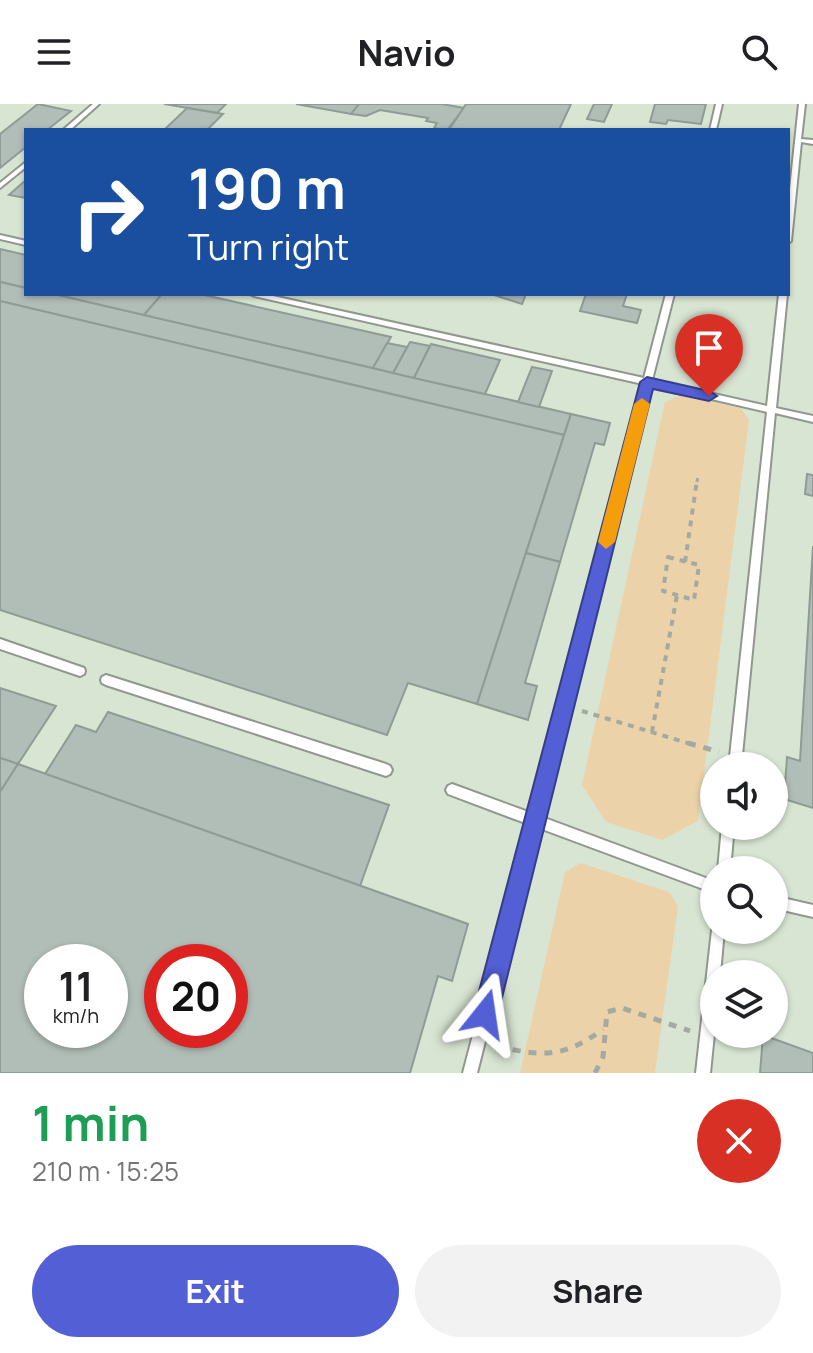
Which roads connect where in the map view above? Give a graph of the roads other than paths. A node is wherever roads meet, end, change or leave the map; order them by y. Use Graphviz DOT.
graph roads {
  1 [pos="96,104"];
  2 [pos="719,104"];
  3 [pos="802,104"];
  4 [pos="68,128"];
  5 [pos="713,128"];
  6 [pos="798,140"];
  7 [pos="813,142"];
  8 [pos="24,166"];
  9 [pos="0,186"];
  10 [pos="790,221"];
  11 [pos="0,237"];
  12 [pos="24,243"];
  13 [pos="263,296"];
  14 [pos="669,296"];
  15 [pos="783,296"];
  16 [pos="647,382"];
  17 [pos="771,410"];
  18 [pos="813,419"];
  19 [pos="0,644"];
  20 [pos="80,671"];
  21 [pos="106,680"];
  22 [pos="736,752"];
  23 [pos="386,770"];
  24 [pos="452,790"];
  25 [pos="538,820"];
  26 [pos="700,882"];
  27 [pos="788,905"];
  28 [pos="813,911"];
  29 [pos="717,944"];
  30 [pos="470,1073"];
  31 [pos="703,1073"];
  1 -- 4 [label="lane"];
  2 -- 5 [label="lane"];
  3 -- 6 [label="lane"];
  6 -- 7 [label="lane"];
  6 -- 10 [label="lane"];
  8 -- 9 [label="lane"];
  11 -- 12 [label="lane"];
  13 -- 16 [label="lane"];
  14 -- 16 [label="lane"];
  15 -- 17 [label="lane"];
  16 -- 17 [label="lane"];
  16 -- 25 [label="lane"];
  17 -- 18 [label="lane"];
  17 -- 22 [label="lane"];
  19 -- 20 [label="lane"];
  21 -- 23 [label="lane"];
  24 -- 25 [label="lane"];
  25 -- 26 [label="lane"];
  25 -- 30 [label="lane"];
  27 -- 28 [label="lane"];
  29 -- 31 [label="lane"];
}
